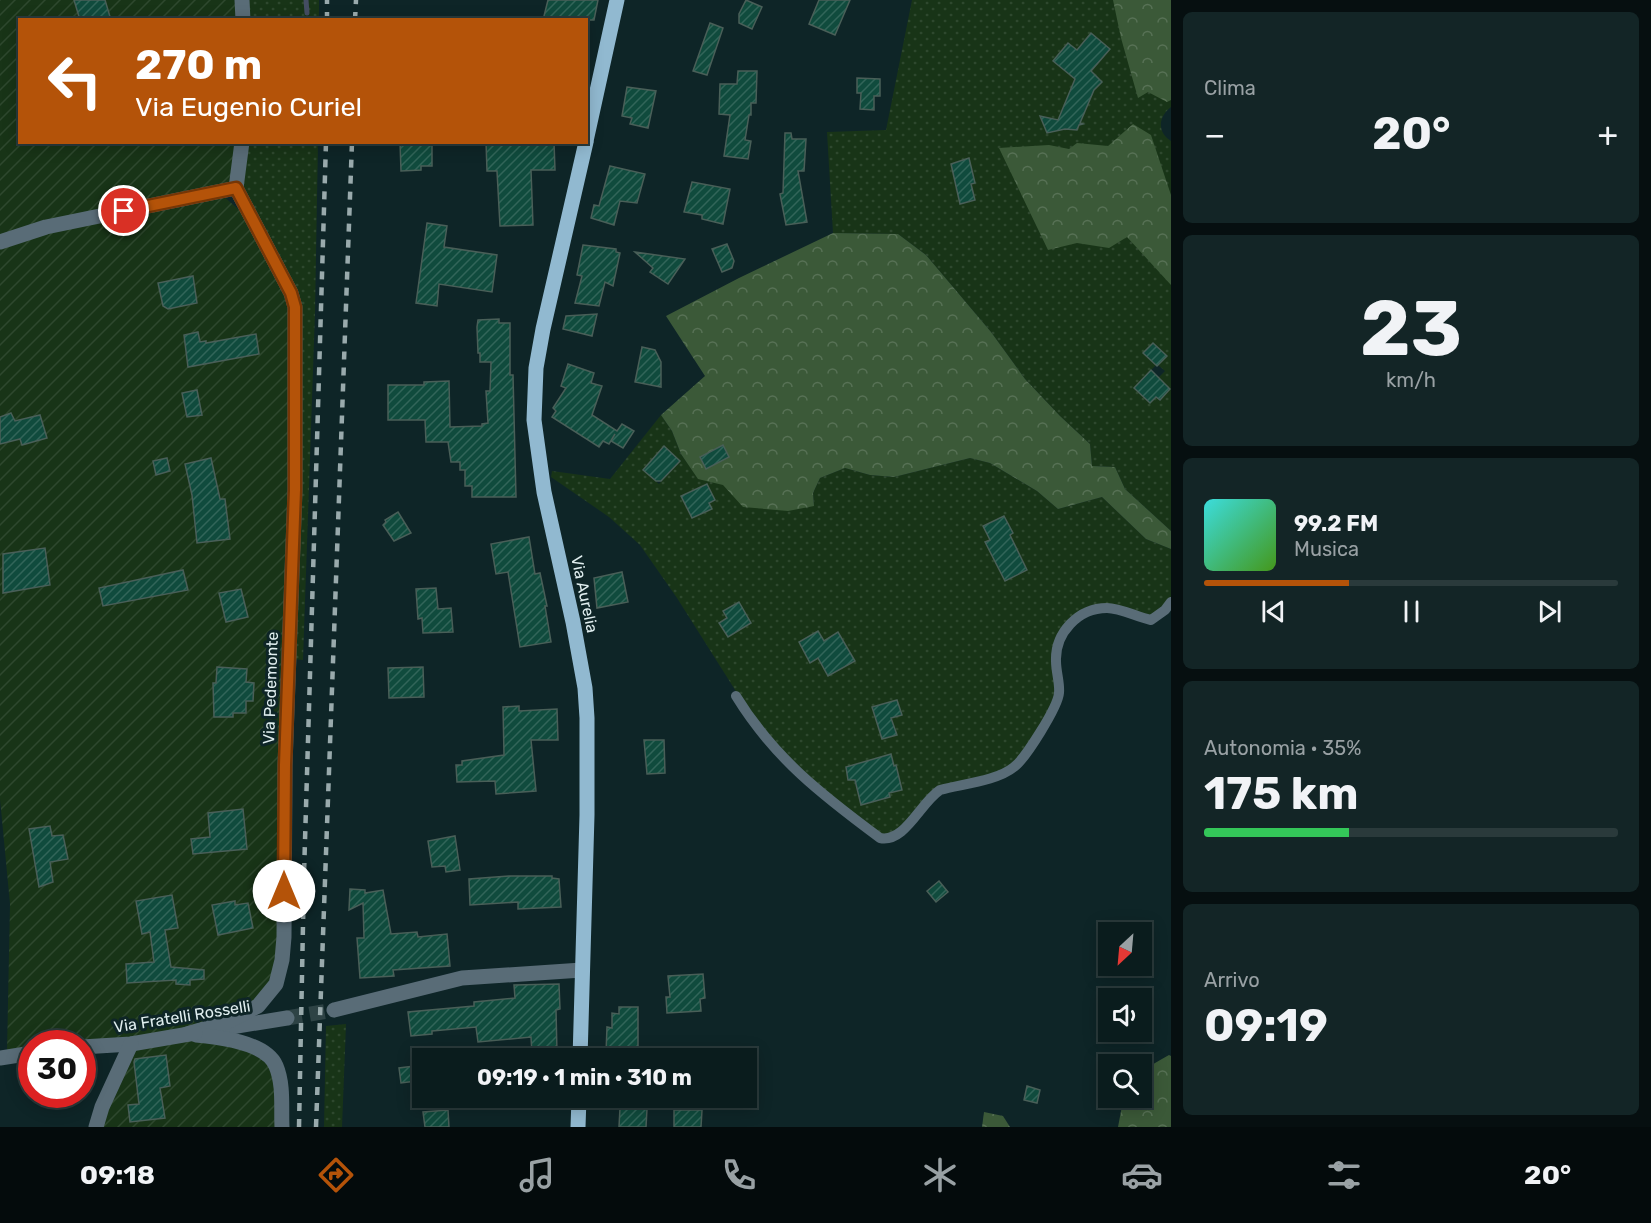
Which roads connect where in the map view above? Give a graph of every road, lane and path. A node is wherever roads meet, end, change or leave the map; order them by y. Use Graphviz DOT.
graph roads {
  1 [pos="242,0"];
  2 [pos="618,0"];
  3 [pos="243,18"];
  4 [pos="588,133"];
  5 [pos="242,144"];
  6 [pos="586,144"];
  7 [pos="236,188"];
  8 [pos="0,242"];
  9 [pos="1171,602"];
  10 [pos="736,696"];
  11 [pos="582,970"];
  12 [pos="334,1010"];
  13 [pos="287,1018"];
  14 [pos="187,1034"];
  15 [pos="131,1044"];
  16 [pos="96,1046"];
  17 [pos="580,1048"];
  18 [pos="18,1055"];
  19 [pos="0,1058"];
  20 [pos="579,1108"];
  21 [pos="96,1127"];
  22 [pos="282,1127"];
  23 [pos="578,1127"];
  1 -- 3 [label="street"];
  2 -- 4 [label="main road, Via Aurelia"];
  5 -- 7 [label="street"];
  6 -- 11 [label="main road, Via Aurelia"];
  7 -- 8 [label="street"];
  7 -- 14 [label="street, Via Pedemonte"];
  9 -- 10 [label="lane"];
  11 -- 12 [label="street"];
  11 -- 17 [label="main road, Via Aurelia"];
  13 -- 14 [label="street, Via Fratelli Rosselli"];
  14 -- 15 [label="street, Via Fratelli Rosselli"];
  14 -- 22 [label="street"];
  15 -- 16 [label="street, Via Fratelli Rosselli"];
  15 -- 21 [label="street"];
  18 -- 19 [label="street"];
  20 -- 23 [label="main road"];
}
